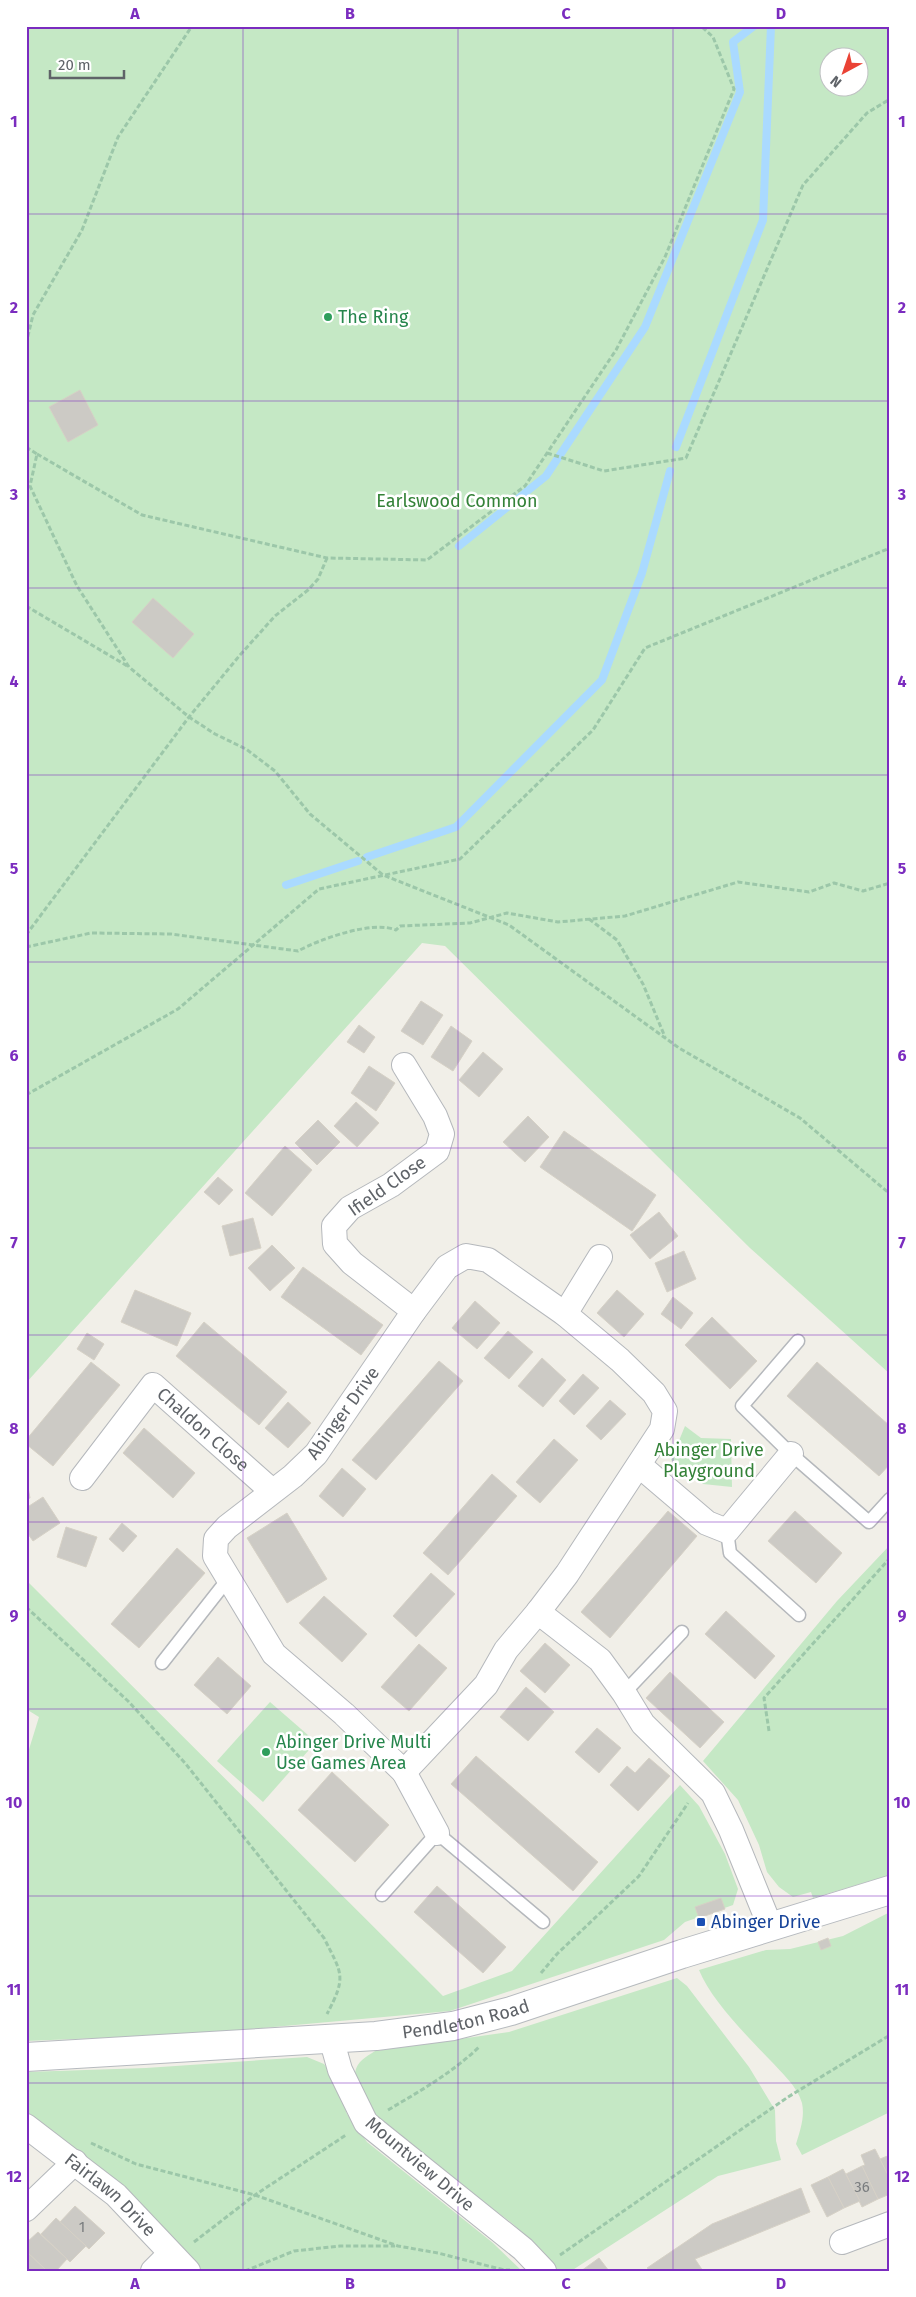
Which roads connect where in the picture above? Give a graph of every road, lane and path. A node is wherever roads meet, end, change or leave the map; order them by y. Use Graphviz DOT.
graph roads {
  1 [pos="192,26"];
  2 [pos="701,26"];
  3 [pos="890,99"];
  4 [pos="26,344"];
  5 [pos="26,447"];
  6 [pos="547,453"];
  7 [pos="37,454"];
  8 [pos="890,548"];
  9 [pos="327,558"];
  10 [pos="26,606"];
  11 [pos="129,667"];
  12 [pos="190,717"];
  13 [pos="383,875"];
  14 [pos="890,883"];
  15 [pos="489,918"];
  16 [pos="589,919"];
  17 [pos="26,935"];
  18 [pos="253,945"];
  19 [pos="26,947"];
  20 [pos="665,1038"];
  21 [pos="404,1065"];
  22 [pos="26,1095"];
  23 [pos="890,1194"];
  24 [pos="600,1258"];
  25 [pos="414,1311"];
  26 [pos="565,1314"];
  27 [pos="798,1341"];
  28 [pos="791,1454"];
  29 [pos="639,1465"];
  30 [pos="82,1478"];
  31 [pos="272,1491"];
  32 [pos="890,1499"];
  33 [pos="727,1532"];
  34 [pos="890,1558"];
  35 [pos="228,1579"];
  36 [pos="26,1606"];
  37 [pos="538,1612"];
  38 [pos="799,1615"];
  39 [pos="682,1632"];
  40 [pos="162,1663"];
  41 [pos="624,1692"];
  42 [pos="769,1731"];
  43 [pos="404,1772"];
  44 [pos="701,1781"];
  45 [pos="437,1833"];
  46 [pos="890,1890"];
  47 [pos="382,1895"];
  48 [pos="543,1922"];
  49 [pos="770,1926"];
  50 [pos="539,1976"];
  51 [pos="890,2035"];
  52 [pos="322,2039"];
  53 [pos="482,2043"];
  54 [pos="26,2057"];
  55 [pos="366,2123"];
  56 [pos="26,2126"];
  57 [pos="82,2139"];
  58 [pos="75,2162"];
  59 [pos="255,2195"];
  60 [pos="26,2210"];
  61 [pos="890,2224"];
  62 [pos="842,2242"];
  63 [pos="398,2246"];
  64 [pos="170,2254"];
  65 [pos="543,2269"];
  66 [pos="504,2270"];
  67 [pos="154,2271"];
  68 [pos="188,2271"];
  69 [pos="245,2271"];
  1 -- 4 [label="path"];
  2 -- 6 [label="path"];
  3 -- 6 [label="path"];
  5 -- 7 [label="path"];
  6 -- 9 [label="path"];
  7 -- 9 [label="path"];
  7 -- 11 [label="path"];
  8 -- 13 [label="path"];
  9 -- 12 [label="path"];
  10 -- 11 [label="path"];
  11 -- 12 [label="path"];
  12 -- 13 [label="path"];
  12 -- 17 [label="path"];
  13 -- 15 [label="path"];
  13 -- 18 [label="path"];
  14 -- 16 [label="path"];
  15 -- 16 [label="path"];
  15 -- 18 [label="path"];
  15 -- 20 [label="path"];
  16 -- 20 [label="path"];
  18 -- 19 [label="path"];
  18 -- 22 [label="path"];
  20 -- 23 [label="path"];
  21 -- 25 [label="street, Ifield Close"];
  24 -- 26 [label="street"];
  25 -- 26 [label="street, Abinger Drive"];
  25 -- 31 [label="street, Abinger Drive"];
  26 -- 29 [label="street, Abinger Drive"];
  27 -- 28 [label="lane"];
  28 -- 32 [label="lane"];
  28 -- 33 [label="street"];
  29 -- 33 [label="street"];
  29 -- 37 [label="street, Abinger Drive"];
  30 -- 31 [label="street, Chaldon Close"];
  31 -- 35 [label="street, Abinger Drive"];
  33 -- 38 [label="lane"];
  34 -- 42 [label="path"];
  35 -- 40 [label="lane"];
  35 -- 43 [label="street, Abinger Drive"];
  36 -- 52 [label="path"];
  37 -- 41 [label="street"];
  37 -- 43 [label="street, Abinger Drive"];
  39 -- 41 [label="lane"];
  41 -- 44 [label="street"];
  43 -- 45 [label="street"];
  44 -- 49 [label="street"];
  44 -- 50 [label="path"];
  45 -- 47 [label="lane"];
  45 -- 48 [label="lane"];
  46 -- 49 [label="street, Pendleton Road"];
  49 -- 52 [label="street, Pendleton Road"];
  51 -- 65 [label="path"];
  52 -- 54 [label="street, Pendleton Road"];
  52 -- 55 [label="street, Mountview Drive"];
  53 -- 55 [label="path"];
  55 -- 59 [label="path"];
  55 -- 65 [label="street, Mountview Drive"];
  56 -- 58 [label="street, Fairlawn Drive"];
  57 -- 59 [label="path"];
  58 -- 60 [label="street"];
  58 -- 64 [label="street, Fairlawn Drive"];
  59 -- 63 [label="path"];
  59 -- 64 [label="path"];
  61 -- 62 [label="street"];
  63 -- 66 [label="path"];
  63 -- 69 [label="path"];
  64 -- 67 [label="street"];
  64 -- 68 [label="street, Fairlawn Drive"];
  65 -- 66 [label="path"];
}
